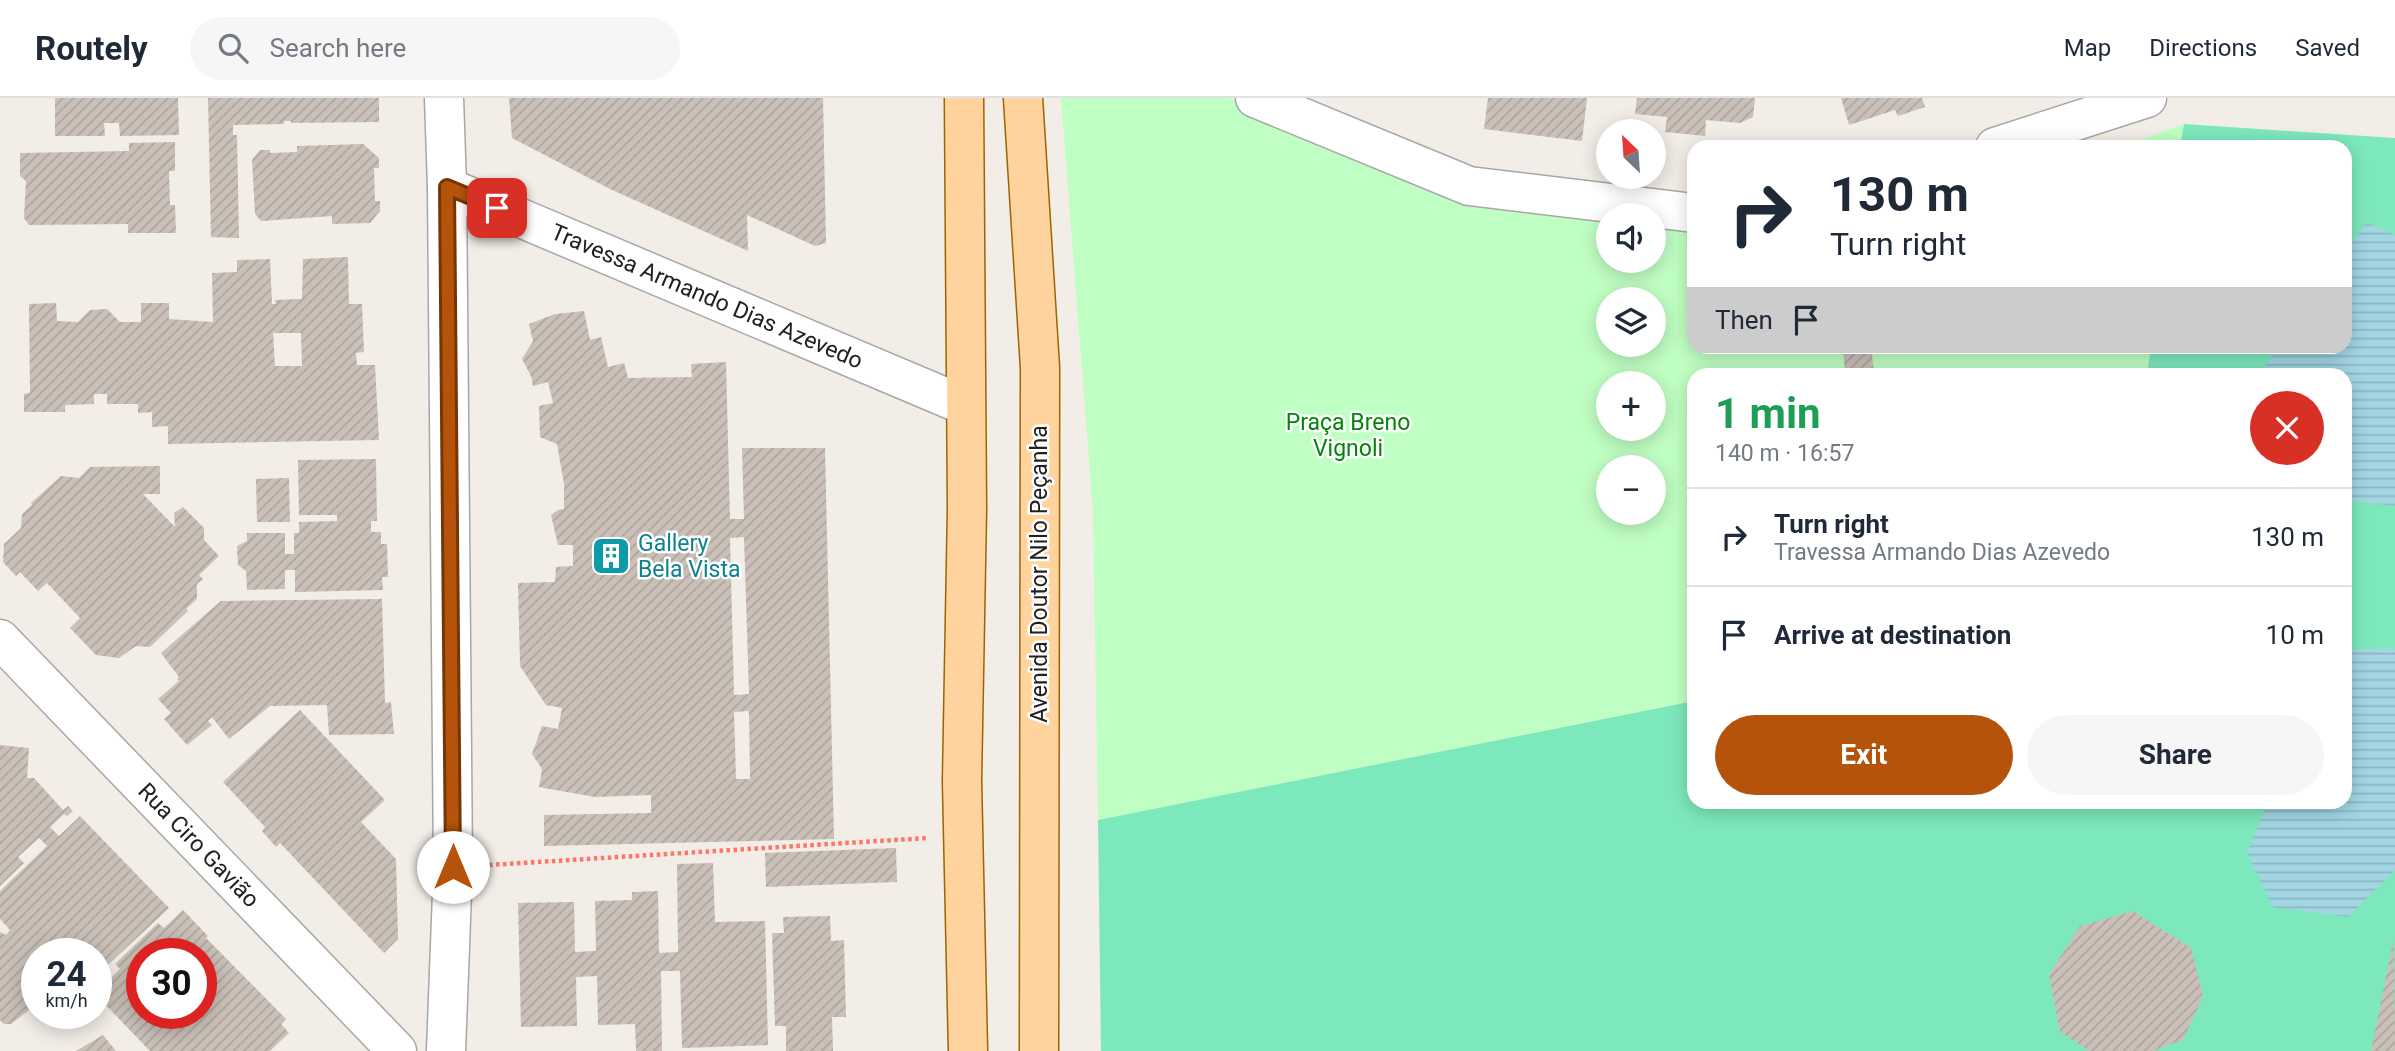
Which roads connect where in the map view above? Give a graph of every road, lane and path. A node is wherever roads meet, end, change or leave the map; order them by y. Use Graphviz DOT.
graph roads {
  1 [pos="444,98"];
  2 [pos="964,98"];
  3 [pos="1023,98"];
  4 [pos="1255,98"];
  5 [pos="2147,98"];
  6 [pos="2017,140"];
  7 [pos="447,187"];
  8 [pos="1687,212"];
  9 [pos="966,406"];
  10 [pos="0,639"];
  11 [pos="963,836"];
  12 [pos="453,867"];
  13 [pos="397,1051"];
  14 [pos="446,1051"];
  15 [pos="968,1051"];
  16 [pos="1039,1051"];
  1 -- 7 [label="street"];
  2 -- 9 [label="main road"];
  3 -- 16 [label="main road, Avenida Doutor Nilo Peçanha"];
  4 -- 8 [label="street"];
  5 -- 6 [label="street"];
  7 -- 9 [label="street, Travessa Armando Dias Azevedo"];
  7 -- 12 [label="street"];
  9 -- 11 [label="main road"];
  10 -- 13 [label="street, Rua Ciro Gavião"];
  11 -- 12 [label="path"];
  11 -- 15 [label="main road"];
  12 -- 14 [label="street"];
}
